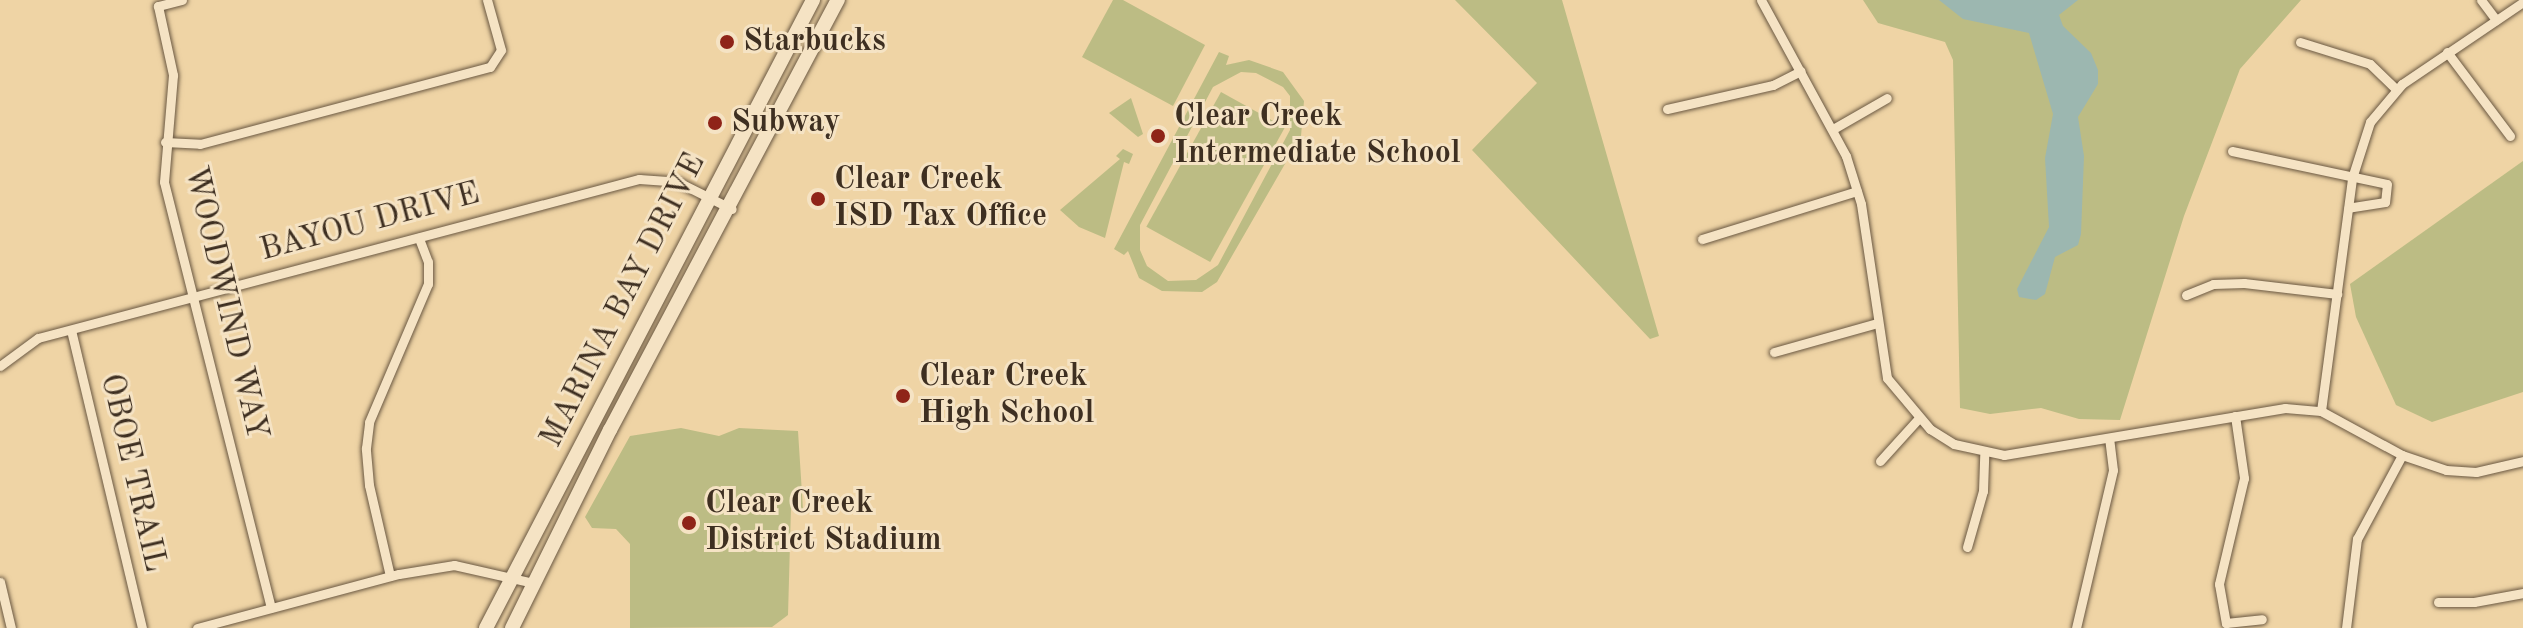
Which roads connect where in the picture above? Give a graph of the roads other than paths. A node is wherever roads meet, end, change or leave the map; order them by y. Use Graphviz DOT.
graph roads {
  1 [pos="182,0"];
  2 [pos="487,0"];
  3 [pos="813,0"];
  4 [pos="838,0"];
  5 [pos="1761,0"];
  6 [pos="2481,0"];
  7 [pos="2523,2"];
  8 [pos="2496,20"];
  9 [pos="2300,42"];
  10 [pos="2447,52"];
  11 [pos="781,62"];
  12 [pos="1801,71"];
  13 [pos="799,72"];
  14 [pos="2397,90"];
  15 [pos="1887,98"];
  16 [pos="757,105"];
  17 [pos="1667,109"];
  18 [pos="774,119"];
  19 [pos="1833,129"];
  20 [pos="2510,136"];
  21 [pos="165,142"];
  22 [pos="2232,151"];
  23 [pos="2352,178"];
  24 [pos="1857,191"];
  25 [pos="710,198"];
  26 [pos="2348,208"];
  27 [pos="732,209"];
  28 [pos="419,238"];
  29 [pos="1702,239"];
  30 [pos="661,293"];
  31 [pos="2337,294"];
  32 [pos="2186,295"];
  33 [pos="194,296"];
  34 [pos="679,302"];
  35 [pos="1877,323"];
  36 [pos="71,330"];
  37 [pos="1774,352"];
  38 [pos="0,366"];
  39 [pos="2321,411"];
  40 [pos="2235,416"];
  41 [pos="1919,418"];
  42 [pos="593,420"];
  43 [pos="610,430"];
  44 [pos="2109,439"];
  45 [pos="1984,455"];
  46 [pos="2402,455"];
  47 [pos="1880,461"];
  48 [pos="2523,461"];
  49 [pos="1967,547"];
  50 [pos="390,576"];
  51 [pos="512,577"];
  52 [pos="0,582"];
  53 [pos="533,583"];
  54 [pos="2523,593"];
  55 [pos="2438,602"];
  56 [pos="271,608"];
  57 [pos="2262,619"];
  58 [pos="2348,626"];
  59 [pos="11,628"];
  60 [pos="142,628"];
  61 [pos="197,628"];
  62 [pos="486,628"];
  63 [pos="512,628"];
  64 [pos="2076,628"];
  1 -- 21 [label="street, WOODWIND WAY"];
  2 -- 21 [label="street"];
  3 -- 11 [label="main road, MARINA BAY DRIVE"];
  4 -- 13 [label="main road, MARINA BAY DRIVE"];
  5 -- 12 [label="street"];
  6 -- 8 [label="street"];
  7 -- 8 [label="street"];
  8 -- 10 [label="street"];
  9 -- 14 [label="street"];
  10 -- 14 [label="street"];
  10 -- 20 [label="street"];
  11 -- 13 [label="main road"];
  11 -- 16 [label="main road, MARINA BAY DRIVE"];
  12 -- 17 [label="street"];
  12 -- 19 [label="street"];
  13 -- 18 [label="main road, MARINA BAY DRIVE"];
  14 -- 23 [label="street"];
  15 -- 19 [label="street"];
  16 -- 18 [label="main road"];
  16 -- 25 [label="main road, MARINA BAY DRIVE"];
  18 -- 27 [label="main road, MARINA BAY DRIVE"];
  19 -- 24 [label="street"];
  21 -- 33 [label="street, WOODWIND WAY"];
  22 -- 23 [label="street"];
  23 -- 26 [label="street"];
  23 -- 26 [label="street"];
  24 -- 29 [label="street"];
  24 -- 35 [label="street"];
  25 -- 27 [label="street, BAYOU DRIVE"];
  25 -- 28 [label="street, BAYOU DRIVE"];
  25 -- 30 [label="main road, MARINA BAY DRIVE"];
  26 -- 31 [label="street"];
  27 -- 34 [label="main road, MARINA BAY DRIVE"];
  28 -- 33 [label="street, BAYOU DRIVE"];
  28 -- 50 [label="street"];
  30 -- 34 [label="main road"];
  30 -- 42 [label="main road, MARINA BAY DRIVE"];
  31 -- 32 [label="street"];
  31 -- 39 [label="street"];
  33 -- 36 [label="street, BAYOU DRIVE"];
  33 -- 56 [label="street, WOODWIND WAY"];
  34 -- 43 [label="main road, MARINA BAY DRIVE"];
  35 -- 37 [label="street"];
  35 -- 41 [label="street"];
  36 -- 38 [label="street, BAYOU DRIVE"];
  36 -- 60 [label="street, OBOE TRAIL"];
  39 -- 40 [label="street"];
  39 -- 46 [label="street"];
  40 -- 44 [label="street"];
  40 -- 57 [label="street"];
  41 -- 45 [label="street"];
  41 -- 47 [label="street"];
  42 -- 43 [label="main road"];
  42 -- 51 [label="main road, MARINA BAY DRIVE"];
  43 -- 53 [label="main road, MARINA BAY DRIVE"];
  44 -- 45 [label="street"];
  44 -- 64 [label="street"];
  45 -- 49 [label="street"];
  46 -- 48 [label="street"];
  46 -- 58 [label="street"];
  50 -- 51 [label="street"];
  50 -- 56 [label="street"];
  51 -- 53 [label="street"];
  51 -- 62 [label="main road, MARINA BAY DRIVE"];
  52 -- 59 [label="street"];
  53 -- 63 [label="main road, MARINA BAY DRIVE"];
  54 -- 55 [label="street"];
  56 -- 61 [label="street"];
}
